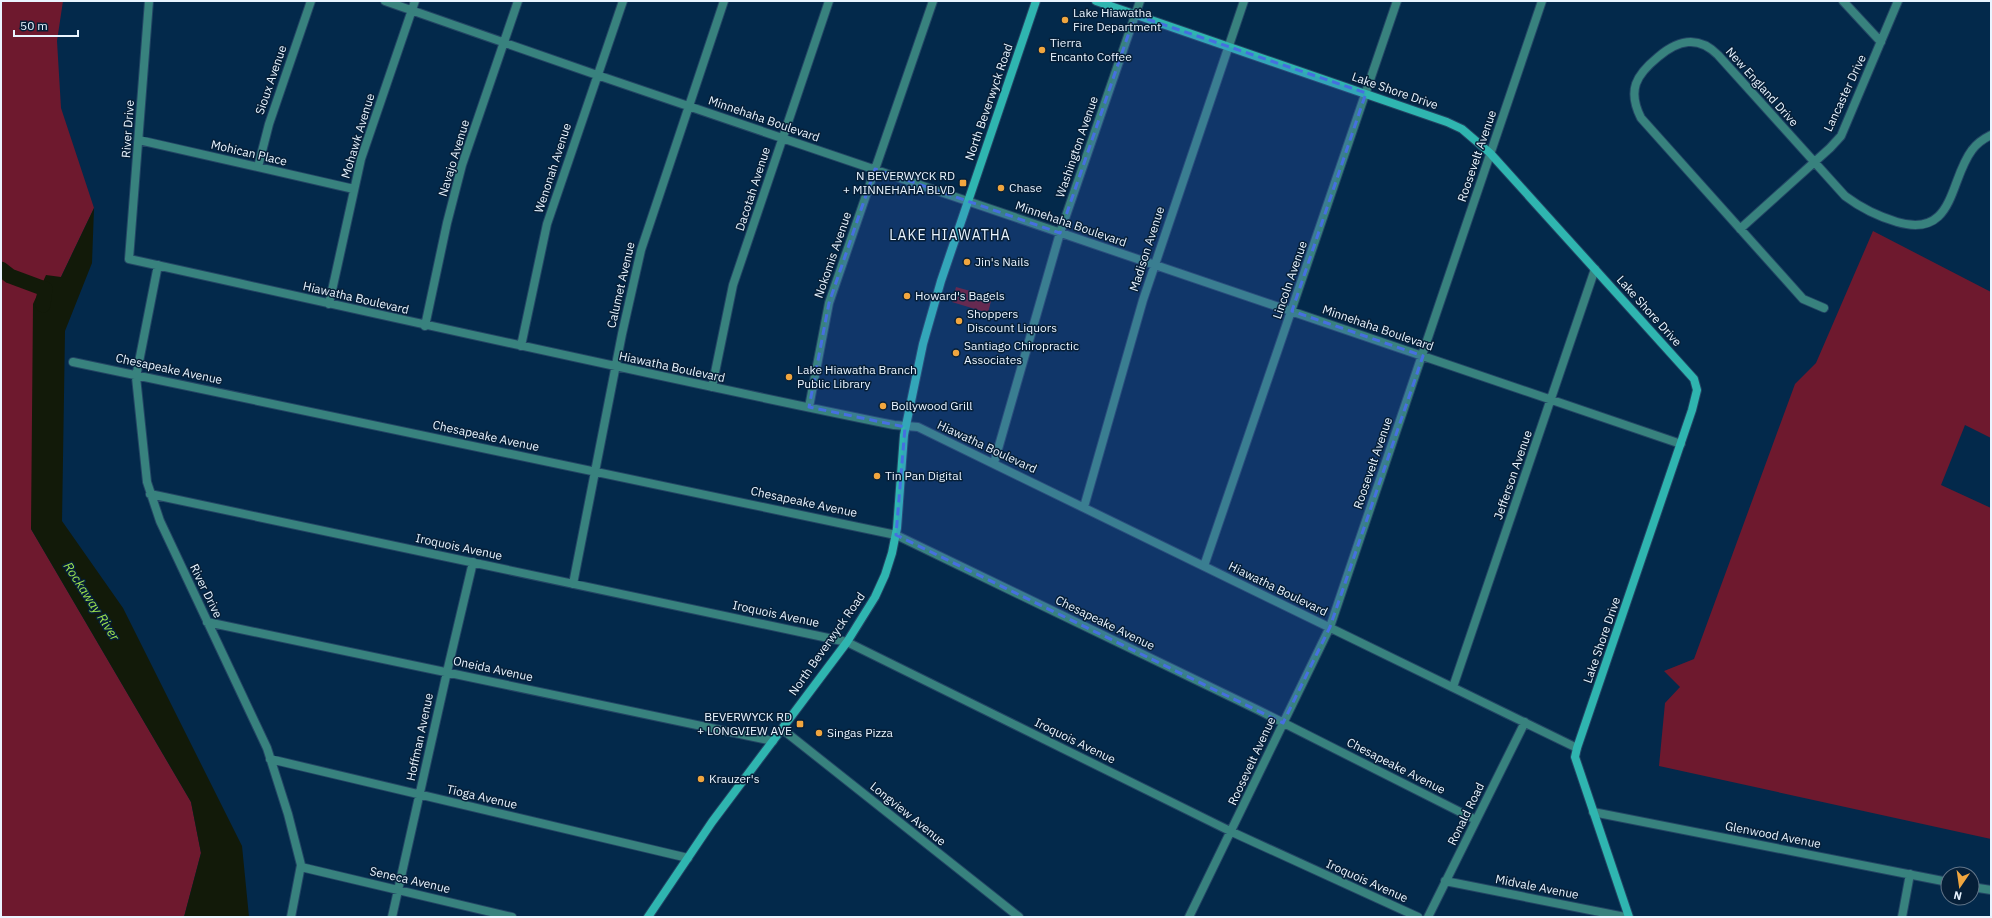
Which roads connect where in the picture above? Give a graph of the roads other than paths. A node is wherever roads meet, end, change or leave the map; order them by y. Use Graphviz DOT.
graph roads {
  1 [pos="149,1"];
  2 [pos="311,1"];
  3 [pos="385,1"];
  4 [pos="415,1"];
  5 [pos="518,1"];
  6 [pos="623,1"];
  7 [pos="724,1"];
  8 [pos="829,1"];
  9 [pos="933,1"];
  10 [pos="1036,1"];
  11 [pos="1096,1"];
  12 [pos="1140,1"];
  13 [pos="1244,1"];
  14 [pos="1397,1"];
  15 [pos="1542,1"];
  16 [pos="1843,1"];
  17 [pos="1898,1"];
  18 [pos="412,10"];
  19 [pos="1135,15"];
  20 [pos="504,42"];
  21 [pos="1881,42"];
  22 [pos="1227,47"];
  23 [pos="598,75"];
  24 [pos="1366,93"];
  25 [pos="689,106"];
  26 [pos="1991,136"];
  27 [pos="782,138"];
  28 [pos="139,140"];
  29 [pos="1490,153"];
  30 [pos="1814,163"];
  31 [pos="258,167"];
  32 [pos="875,169"];
  33 [pos="354,189"];
  34 [pos="968,201"];
  35 [pos="1740,229"];
  36 [pos="1060,233"];
  37 [pos="129,259"];
  38 [pos="158,265"];
  39 [pos="1154,265"];
  40 [pos="1595,269"];
  41 [pos="329,304"];
  42 [pos="1824,308"];
  43 [pos="1292,311"];
  44 [pos="425,326"];
  45 [pos="521,346"];
  46 [pos="1423,356"];
  47 [pos="73,362"];
  48 [pos="616,367"];
  49 [pos="136,374"];
  50 [pos="712,387"];
  51 [pos="1551,400"];
  52 [pos="809,408"];
  53 [pos="905,426"];
  54 [pos="1681,444"];
  55 [pos="994,463"];
  56 [pos="596,471"];
  57 [pos="150,494"];
  58 [pos="1084,507"];
  59 [pos="896,535"];
  60 [pos="473,562"];
  61 [pos="1204,566"];
  62 [pos="573,584"];
  63 [pos="208,622"];
  64 [pos="1330,627"];
  65 [pos="847,642"];
  66 [pos="447,672"];
  67 [pos="1453,687"];
  68 [pos="1525,722"];
  69 [pos="1283,723"];
  70 [pos="782,729"];
  71 [pos="773,741"];
  72 [pos="1577,748"];
  73 [pos="270,759"];
  74 [pos="421,795"];
  75 [pos="1593,812"];
  76 [pos="1476,820"];
  77 [pos="1232,832"];
  78 [pos="688,858"];
  79 [pos="301,867"];
  80 [pos="1910,874"];
  81 [pos="1940,880"];
  82 [pos="1445,881"];
  83 [pos="1980,888"];
  84 [pos="399,890"];
  85 [pos="1991,890"];
  86 [pos="291,917"];
  87 [pos="392,917"];
  88 [pos="512,917"];
  89 [pos="648,917"];
  90 [pos="1019,917"];
  91 [pos="1189,917"];
  92 [pos="1418,917"];
  93 [pos="1428,917"];
  94 [pos="1625,917"];
  95 [pos="1629,917"];
  96 [pos="1902,917"];
  1 -- 28 [label="street, River Drive"];
  2 -- 31 [label="street, Sioux Avenue"];
  3 -- 18 [label="street, Minnehaha Boulevard"];
  4 -- 18 [label="street, Mohawk Avenue"];
  5 -- 20 [label="street, Navajo Avenue"];
  6 -- 23 [label="street, Wenonah Avenue"];
  7 -- 25 [label="street, Calumet Avenue"];
  8 -- 27 [label="street, Dacotah Avenue"];
  9 -- 32 [label="street, Nokomis Avenue"];
  10 -- 34 [label="street, North Beverwyck Road"];
  11 -- 19 [label="street, Lake Shore Drive"];
  12 -- 19 [label="street, Washington Avenue"];
  13 -- 22 [label="street, Madison Avenue"];
  14 -- 24 [label="street, Lincoln Avenue"];
  15 -- 29 [label="street, Roosevelt Avenue"];
  16 -- 21 [label="street"];
  17 -- 21 [label="street, Lancaster Drive"];
  18 -- 20 [label="street, Minnehaha Boulevard"];
  18 -- 33 [label="street, Mohawk Avenue"];
  19 -- 22 [label="street, Lake Shore Drive"];
  19 -- 36 [label="street, Washington Avenue"];
  20 -- 23 [label="street, Minnehaha Boulevard"];
  20 -- 44 [label="street, Navajo Avenue"];
  21 -- 30 [label="street, Lancaster Drive"];
  22 -- 24 [label="street, Lake Shore Drive"];
  22 -- 39 [label="street, Madison Avenue"];
  23 -- 25 [label="street, Minnehaha Boulevard"];
  23 -- 45 [label="street, Wenonah Avenue"];
  24 -- 29 [label="street, Lake Shore Drive"];
  24 -- 43 [label="street, Lincoln Avenue"];
  25 -- 27 [label="street, Minnehaha Boulevard"];
  25 -- 48 [label="street, Calumet Avenue"];
  26 -- 30 [label="street, New England Drive"];
  27 -- 32 [label="street, Minnehaha Boulevard"];
  27 -- 50 [label="street, Dacotah Avenue"];
  28 -- 31 [label="street, Mohican Place"];
  28 -- 37 [label="street, River Drive"];
  29 -- 40 [label="street, Lake Shore Drive"];
  29 -- 46 [label="street, Roosevelt Avenue"];
  30 -- 35 [label="street, Lancaster Drive"];
  30 -- 35 [label="street, New England Drive"];
  31 -- 33 [label="street, Mohican Place"];
  32 -- 34 [label="street, Minnehaha Boulevard"];
  32 -- 52 [label="street, Nokomis Avenue"];
  33 -- 41 [label="street, Mohawk Avenue"];
  34 -- 36 [label="street, Minnehaha Boulevard"];
  34 -- 53 [label="street, North Beverwyck Road"];
  35 -- 42 [label="street, New England Drive"];
  36 -- 39 [label="street, Minnehaha Boulevard"];
  36 -- 55 [label="street, Washington Avenue"];
  37 -- 38 [label="street, Hiawatha Boulevard"];
  38 -- 41 [label="street, Hiawatha Boulevard"];
  38 -- 49 [label="street, River Drive"];
  39 -- 43 [label="street, Minnehaha Boulevard"];
  39 -- 58 [label="street, Madison Avenue"];
  40 -- 51 [label="street, Jefferson Avenue"];
  40 -- 54 [label="street, Lake Shore Drive"];
  41 -- 44 [label="street, Hiawatha Boulevard"];
  43 -- 46 [label="street, Minnehaha Boulevard"];
  43 -- 61 [label="street, Lincoln Avenue"];
  44 -- 45 [label="street, Hiawatha Boulevard"];
  45 -- 48 [label="street, Hiawatha Boulevard"];
  46 -- 51 [label="street, Minnehaha Boulevard"];
  46 -- 64 [label="street, Roosevelt Avenue"];
  47 -- 49 [label="street, Chesapeake Avenue"];
  48 -- 50 [label="street, Hiawatha Boulevard"];
  48 -- 56 [label="street, Calumet Avenue"];
  49 -- 56 [label="street, Chesapeake Avenue"];
  49 -- 57 [label="street, River Drive"];
  50 -- 52 [label="street, Hiawatha Boulevard"];
  51 -- 54 [label="street, Minnehaha Boulevard"];
  51 -- 67 [label="street, Jefferson Avenue"];
  52 -- 53 [label="street, Hiawatha Boulevard"];
  53 -- 55 [label="street, Hiawatha Boulevard"];
  53 -- 59 [label="street, North Beverwyck Road"];
  54 -- 72 [label="street, Lake Shore Drive"];
  55 -- 58 [label="street, Hiawatha Boulevard"];
  56 -- 59 [label="street, Chesapeake Avenue"];
  56 -- 62 [label="street, Calumet Avenue"];
  57 -- 60 [label="street, Iroquois Avenue"];
  57 -- 63 [label="street, River Drive"];
  58 -- 61 [label="street, Hiawatha Boulevard"];
  59 -- 65 [label="street, North Beverwyck Road"];
  59 -- 69 [label="street, Chesapeake Avenue"];
  60 -- 62 [label="street, Iroquois Avenue"];
  60 -- 66 [label="street, Hoffman Avenue"];
  61 -- 64 [label="street, Hiawatha Boulevard"];
  62 -- 65 [label="street, Iroquois Avenue"];
  63 -- 66 [label="street, Oneida Avenue"];
  63 -- 73 [label="street, River Drive"];
  64 -- 67 [label="street, Hiawatha Boulevard"];
  64 -- 69 [label="street, Roosevelt Avenue"];
  65 -- 70 [label="street, North Beverwyck Road"];
  65 -- 77 [label="street, Iroquois Avenue"];
  66 -- 71 [label="street, Oneida Avenue"];
  66 -- 74 [label="street, Hoffman Avenue"];
  67 -- 68 [label="street, Hiawatha Boulevard"];
  68 -- 72 [label="street, Hiawatha Boulevard"];
  68 -- 76 [label="street, Ronald Road"];
  69 -- 76 [label="street, Chesapeake Avenue"];
  69 -- 77 [label="street, Roosevelt Avenue"];
  70 -- 71 [label="street, North Beverwyck Road"];
  70 -- 90 [label="street, Longview Avenue"];
  71 -- 78 [label="street, North Beverwyck Road"];
  72 -- 75 [label="street, Lake Shore Drive"];
  73 -- 74 [label="street, Tioga Avenue"];
  73 -- 79 [label="street, River Drive"];
  74 -- 78 [label="street, Tioga Avenue"];
  74 -- 84 [label="street, Hoffman Avenue"];
  75 -- 80 [label="street, Glenwood Avenue"];
  75 -- 95 [label="street, Lake Shore Drive"];
  76 -- 82 [label="street, Ronald Road"];
  77 -- 91 [label="street, Roosevelt Avenue"];
  77 -- 92 [label="street, Iroquois Avenue"];
  78 -- 89 [label="street, North Beverwyck Road"];
  79 -- 84 [label="street, Seneca Avenue"];
  79 -- 86 [label="street, River Drive"];
  80 -- 81 [label="street, Glenwood Avenue"];
  80 -- 96 [label="street"];
  82 -- 93 [label="street, Ronald Road"];
  82 -- 94 [label="street, Midvale Avenue"];
  83 -- 85 [label="street"];
  84 -- 87 [label="street, Hoffman Avenue"];
  84 -- 88 [label="street, Seneca Avenue"];
}
